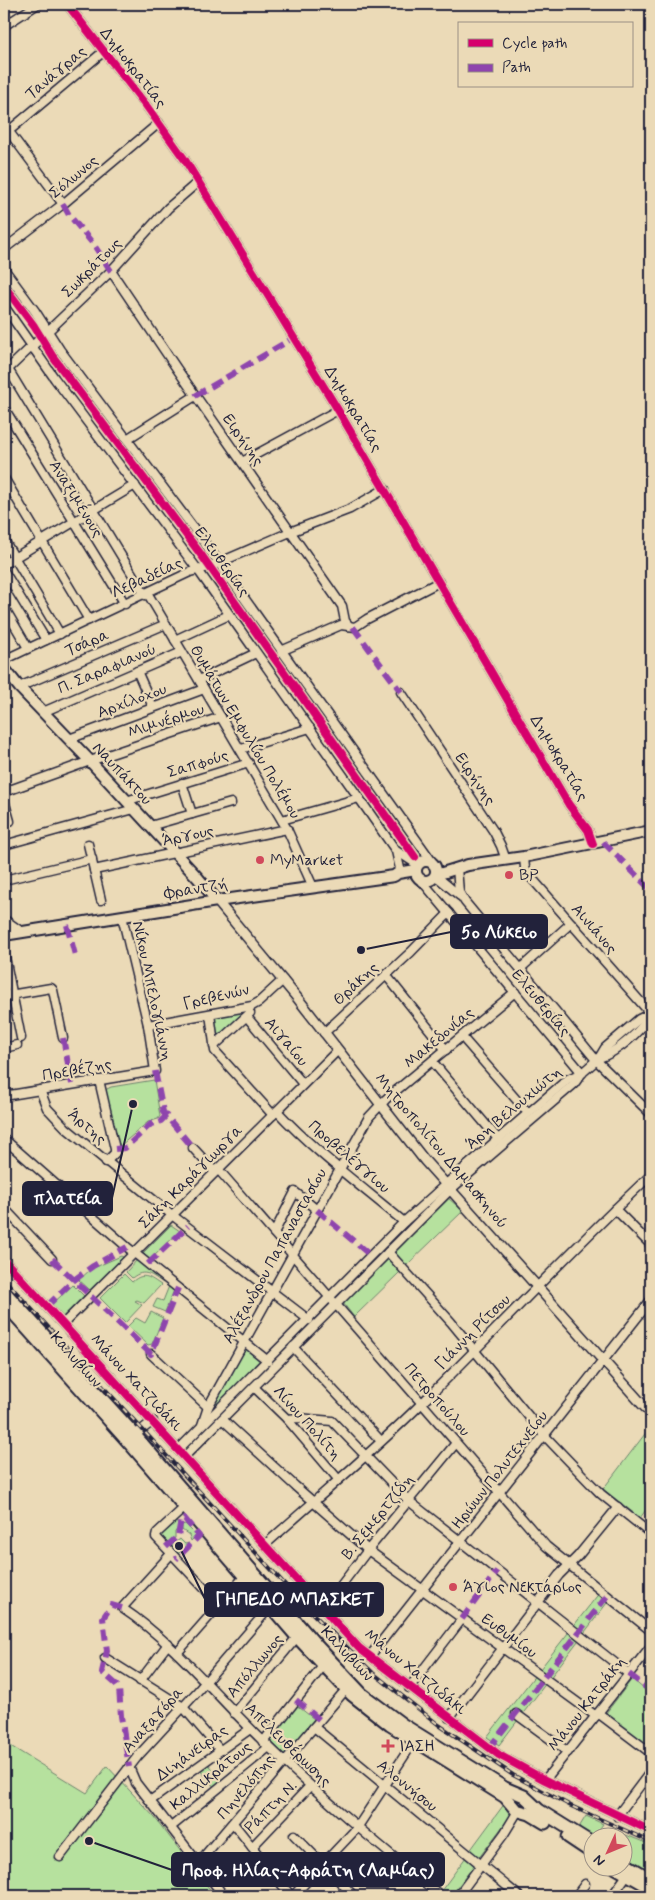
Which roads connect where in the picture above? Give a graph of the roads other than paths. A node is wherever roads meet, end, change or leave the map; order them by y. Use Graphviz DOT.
graph roads {
  1 [pos="38,4"];
  2 [pos="67,4"];
  3 [pos="4,26"];
  4 [pos="103,52"];
  5 [pos="159,123"];
  6 [pos="5,130"];
  7 [pos="198,182"];
  8 [pos="64,204"];
  9 [pos="4,249"];
  10 [pos="4,269"];
  11 [pos="111,271"];
  12 [pos="4,306"];
  13 [pos="48,330"];
  14 [pos="32,345"];
  15 [pos="6,371"];
  16 [pos="196,396"];
  17 [pos="4,408"];
  18 [pos="338,410"];
  19 [pos="127,439"];
  20 [pos="242,462"];
  21 [pos="4,478"];
  22 [pos="135,485"];
  23 [pos="385,489"];
  24 [pos="94,510"];
  25 [pos="74,522"];
  26 [pos="290,532"];
  27 [pos="4,540"];
  28 [pos="42,541"];
  29 [pos="14,558"];
  30 [pos="219,563"];
  31 [pos="4,564"];
  32 [pos="198,570"];
  33 [pos="4,571"];
  34 [pos="439,582"];
  35 [pos="147,594"];
  36 [pos="125,604"];
  37 [pos="4,607"];
  38 [pos="229,615"];
  39 [pos="89,620"];
  40 [pos="166,624"];
  41 [pos="349,626"];
  42 [pos="60,634"];
  43 [pos="46,640"];
  44 [pos="174,640"];
  45 [pos="28,648"];
  46 [pos="281,651"];
  47 [pos="182,652"];
  48 [pos="256,653"];
  49 [pos="4,660"];
  50 [pos="4,668"];
  51 [pos="137,671"];
  52 [pos="199,680"];
  53 [pos="19,687"];
  54 [pos="204,689"];
  55 [pos="400,692"];
  56 [pos="154,707"];
  57 [pos="43,712"];
  58 [pos="222,717"];
  59 [pos="310,728"];
  60 [pos="69,739"];
  61 [pos="241,750"];
  62 [pos="90,761"];
  63 [pos="249,763"];
  64 [pos="182,783"];
  65 [pos="4,792"];
  66 [pos="359,798"];
  67 [pos="4,800"];
  68 [pos="126,801"];
  69 [pos="231,803"];
  70 [pos="134,809"];
  71 [pos="192,814"];
  72 [pos="282,820"];
  73 [pos="10,821"];
  74 [pos="150,826"];
  75 [pos="287,829"];
  76 [pos="651,831"];
  77 [pos="88,844"];
  78 [pos="593,844"];
  79 [pos="4,845"];
  80 [pos="396,851"];
  81 [pos="175,853"];
  82 [pos="524,857"];
  83 [pos="92,859"];
  84 [pos="506,860"];
  85 [pos="460,867"];
  86 [pos="94,870"];
  87 [pos="435,870"];
  88 [pos="418,873"];
  89 [pos="398,874"];
  90 [pos="4,880"];
  91 [pos="313,887"];
  92 [pos="462,898"];
  93 [pos="101,900"];
  94 [pos="217,901"];
  95 [pos="449,913"];
  96 [pos="122,916"];
  97 [pos="4,920"];
  98 [pos="571,923"];
  99 [pos="21,932"];
  100 [pos="4,935"];
  101 [pos="4,952"];
  102 [pos="521,968"];
  103 [pos="386,975"];
  104 [pos="282,980"];
  105 [pos="515,992"];
  106 [pos="12,994"];
  107 [pos="4,996"];
  108 [pos="252,1006"];
  109 [pos="210,1014"];
  110 [pos="651,1014"];
  111 [pos="247,1017"];
  112 [pos="148,1025"];
  113 [pos="324,1033"];
  114 [pos="462,1037"];
  115 [pos="21,1038"];
  116 [pos="63,1038"];
  117 [pos="16,1046"];
  118 [pos="214,1046"];
  119 [pos="4,1048"];
  120 [pos="338,1050"];
  121 [pos="446,1050"];
  122 [pos="598,1059"];
  123 [pos="432,1062"];
  124 [pos="156,1071"];
  125 [pos="582,1073"];
  126 [pos="99,1080"];
  127 [pos="304,1084"];
  128 [pos="40,1090"];
  129 [pos="4,1096"];
  130 [pos="380,1104"];
  131 [pos="275,1113"];
  132 [pos="528,1113"];
  133 [pos="651,1114"];
  134 [pos="4,1139"];
  135 [pos="498,1139"];
  136 [pos="193,1148"];
  137 [pos="106,1162"];
  138 [pos="340,1168"];
  139 [pos="217,1171"];
  140 [pos="651,1175"];
  141 [pos="448,1187"];
  142 [pos="4,1208"];
  143 [pos="615,1209"];
  144 [pos="317,1210"];
  145 [pos="172,1215"];
  146 [pos="404,1222"];
  147 [pos="274,1232"];
  148 [pos="651,1245"];
  149 [pos="388,1252"];
  150 [pos="134,1253"];
  151 [pos="293,1254"];
  152 [pos="52,1259"];
  153 [pos="4,1260"];
  154 [pos="538,1287"];
  155 [pos="271,1290"];
  156 [pos="4,1291"];
  157 [pos="330,1298"];
  158 [pos="651,1300"];
  159 [pos="4,1304"];
  160 [pos="335,1305"];
  161 [pos="309,1320"];
  162 [pos="63,1324"];
  163 [pos="244,1341"];
  164 [pos="293,1348"];
  165 [pos="474,1350"];
  166 [pos="151,1354"];
  167 [pos="268,1361"];
  168 [pos="604,1361"];
  169 [pos="254,1386"];
  170 [pos="422,1403"];
  171 [pos="208,1407"];
  172 [pos="651,1412"];
  173 [pos="222,1419"];
  174 [pos="287,1419"];
  175 [pos="153,1421"];
  176 [pos="202,1426"];
  177 [pos="544,1435"];
  178 [pos="135,1436"];
  179 [pos="381,1441"];
  180 [pos="456,1443"];
  181 [pos="179,1450"];
  182 [pos="365,1455"];
  183 [pos="185,1456"];
  184 [pos="338,1479"];
  185 [pos="499,1492"];
  186 [pos="409,1501"];
  187 [pos="313,1502"];
  188 [pos="185,1507"];
  189 [pos="618,1507"];
  190 [pos="651,1534"];
  191 [pos="461,1542"];
  192 [pos="266,1544"];
  193 [pos="368,1550"];
  194 [pos="171,1554"];
  195 [pos="569,1565"];
  196 [pos="245,1576"];
  197 [pos="422,1590"];
  198 [pos="538,1603"];
  199 [pos="219,1604"];
  200 [pos="271,1606"];
  201 [pos="323,1609"];
  202 [pos="462,1619"];
  203 [pos="651,1631"];
  204 [pos="297,1637"];
  205 [pos="168,1644"];
  206 [pos="651,1646"];
  207 [pos="503,1648"];
  208 [pos="177,1653"];
  209 [pos="370,1656"];
  210 [pos="105,1658"];
  211 [pos="323,1666"];
  212 [pos="629,1674"];
  213 [pos="140,1680"];
  214 [pos="205,1682"];
  215 [pos="349,1686"];
  216 [pos="410,1688"];
  217 [pos="183,1707"];
  218 [pos="234,1712"];
  219 [pos="516,1714"];
  220 [pos="597,1714"];
  221 [pos="449,1718"];
  222 [pos="314,1727"];
  223 [pos="250,1729"];
  224 [pos="414,1741"];
  225 [pos="266,1744"];
  226 [pos="220,1750"];
  227 [pos="568,1752"];
  228 [pos="651,1753"];
  229 [pos="285,1762"];
  230 [pos="129,1767"];
  231 [pos="651,1771"];
  232 [pos="545,1780"];
  233 [pos="310,1786"];
  234 [pos="385,1786"];
  235 [pos="524,1797"];
  236 [pos="150,1801"];
  237 [pos="517,1809"];
  238 [pos="617,1816"];
  239 [pos="233,1823"];
  240 [pos="171,1827"];
  241 [pos="357,1828"];
  242 [pos="651,1831"];
  243 [pos="294,1835"];
  244 [pos="582,1838"];
  245 [pos="252,1847"];
  246 [pos="582,1847"];
  247 [pos="60,1857"];
  248 [pos="199,1862"];
  249 [pos="322,1865"];
  250 [pos="481,1866"];
  251 [pos="632,1868"];
  252 [pos="625,1878"];
  253 [pos="632,1878"];
  254 [pos="651,1879"];
  255 [pos="585,1884"];
  256 [pos="651,1888"];
  257 [pos="224,1896"];
  258 [pos="292,1896"];
  259 [pos="354,1896"];
  260 [pos="440,1896"];
  261 [pos="458,1896"];
  262 [pos="520,1896"];
  263 [pos="576,1896"];
  264 [pos="612,1896"];
  1 -- 3 [label="street"];
  2 -- 4 [label="street, Δημοκρατίας"];
  4 -- 5 [label="street, Δημοκρατίας"];
  4 -- 6 [label="street, Τανάγρας"];
  5 -- 7 [label="street, Δημοκρατίας"];
  5 -- 8 [label="street, Σόλωνος"];
  6 -- 8 [label="street"];
  7 -- 11 [label="street, Σωκράτους"];
  7 -- 18 [label="street, Δημοκρατίας"];
  8 -- 9 [label="street, Σόλωνος"];
  10 -- 13 [label="street, Ελευθερίας"];
  11 -- 13 [label="street, Σωκράτους"];
  11 -- 16 [label="street, Ειρήνης"];
  12 -- 14 [label="street, Ελευθερίας"];
  13 -- 14 [label="street, Σωκράτους"];
  13 -- 19 [label="street, Ελευθερίας"];
  14 -- 15 [label="street, Σωκράτους"];
  14 -- 22 [label="street, Ελευθερίας"];
  15 -- 24 [label="street, Θυμάτων Εμφυλίου Πολέμου"];
  16 -- 19 [label="street"];
  16 -- 20 [label="street, Ειρήνης"];
  17 -- 25 [label="street, Αναξιμένους"];
  18 -- 20 [label="street"];
  18 -- 23 [label="street, Δημοκρατίας"];
  19 -- 30 [label="street, Ελευθερίας"];
  20 -- 26 [label="street, Ειρήνης"];
  21 -- 28 [label="street"];
  22 -- 24 [label="street"];
  22 -- 32 [label="street, Ελευθερίας"];
  23 -- 26 [label="street, Λεβαδείας"];
  23 -- 34 [label="street, Δημοκρατίας"];
  24 -- 25 [label="street"];
  24 -- 35 [label="street, Θυμάτων Εμφυλίου Πολέμου"];
  25 -- 28 [label="street"];
  25 -- 36 [label="street, Αναξιμένους"];
  26 -- 30 [label="street, Λεβαδείας"];
  26 -- 41 [label="street, Ειρήνης"];
  27 -- 29 [label="street"];
  28 -- 29 [label="street"];
  28 -- 39 [label="street"];
  29 -- 31 [label="street"];
  29 -- 42 [label="street"];
  30 -- 32 [label="street, Λεβαδείας"];
  30 -- 46 [label="street, Ελευθερίας"];
  32 -- 35 [label="street, Λεβαδείας"];
  32 -- 38 [label="street, Ελευθερίας"];
  33 -- 43 [label="street"];
  34 -- 41 [label="street"];
  34 -- 78 [label="street, Δημοκρατίας"];
  35 -- 36 [label="street, Λεβαδείας"];
  35 -- 40 [label="street, Θυμάτων Εμφυλίου Πολέμου"];
  36 -- 39 [label="street, Λεβαδείας"];
  37 -- 45 [label="street"];
  38 -- 44 [label="street"];
  38 -- 48 [label="street, Ελευθερίας"];
  39 -- 42 [label="street, Λεβαδείας"];
  40 -- 44 [label="street, Θυμάτων Εμφυλίου Πολέμου"];
  40 -- 53 [label="street, Τσάρα"];
  41 -- 46 [label="street"];
  42 -- 43 [label="street, Λεβαδείας"];
  43 -- 45 [label="street, Λεβαδείας"];
  44 -- 47 [label="street, Θυμάτων Εμφυλίου Πολέμου"];
  45 -- 49 [label="street, Λεβαδείας"];
  46 -- 87 [label="street, Ελευθερίας"];
  47 -- 51 [label="street, Π. Σαραφιανού"];
  47 -- 52 [label="street, Θυμάτων Εμφυλίου Πολέμου"];
  48 -- 52 [label="street"];
  48 -- 59 [label="street, Ελευθερίας"];
  50 -- 53 [label="main road, Ναυπάκτου"];
  51 -- 56 [label="street"];
  51 -- 57 [label="street, Π. Σαραφιανού"];
  52 -- 54 [label="street, Θυμάτων Εμφυλίου Πολέμου"];
  53 -- 57 [label="main road, Ναυπάκτου"];
  54 -- 56 [label="street, Αρχίλοχου"];
  54 -- 58 [label="street, Θυμάτων Εμφυλίου Πολέμου"];
  55 -- 84 [label="street, Ειρήνης"];
  56 -- 60 [label="street, Αρχίλοχου"];
  57 -- 60 [label="main road, Ναυπάκτου"];
  58 -- 61 [label="street, Θυμάτων Εμφυλίου Πολέμου"];
  58 -- 62 [label="street, Μιμνέρμου"];
  59 -- 61 [label="street"];
  59 -- 66 [label="street, Ελευθερίας"];
  60 -- 62 [label="main road, Ναυπάκτου"];
  61 -- 63 [label="street, Θυμάτων Εμφυλίου Πολέμου"];
  62 -- 65 [label="street, Μιμνέρμου"];
  62 -- 68 [label="main road, Ναυπάκτου"];
  63 -- 64 [label="street, Σαπφούς"];
  63 -- 72 [label="street, Θυμάτων Εμφυλίου Πολέμου"];
  64 -- 68 [label="street, Σαπφούς"];
  64 -- 71 [label="street"];
  66 -- 72 [label="street"];
  66 -- 80 [label="street, Ελευθερίας"];
  67 -- 73 [label="street"];
  68 -- 70 [label="main road, Ναυπάκτου"];
  69 -- 71 [label="street"];
  70 -- 74 [label="main road, Ναυπάκτου"];
  70 -- 79 [label="street"];
  71 -- 74 [label="street"];
  72 -- 75 [label="street, Θυμάτων Εμφυλίου Πολέμου"];
  74 -- 81 [label="main road, Ναυπάκτου"];
  75 -- 81 [label="street, Άργους"];
  75 -- 91 [label="street, Θυμάτων Εμφυλίου Πολέμου"];
  76 -- 78 [label="main road"];
  77 -- 83 [label="street"];
  78 -- 82 [label="main road"];
  80 -- 88 [label="street, Ελευθερίας"];
  80 -- 89 [label="street, Ελευθερίας"];
  81 -- 86 [label="street, Άργους"];
  81 -- 94 [label="main road, Ναυπάκτου"];
  82 -- 84 [label="main road"];
  82 -- 98 [label="street, Αινιάνος"];
  83 -- 86 [label="street"];
  83 -- 90 [label="street"];
  84 -- 85 [label="main road"];
  85 -- 87 [label="main road"];
  85 -- 92 [label="street, Ελευθερίας"];
  86 -- 93 [label="street"];
  87 -- 88 [label="main road, Φραντζή"];
  87 -- 88 [label="main road"];
  87 -- 92 [label="street, Ελευθερίας"];
  88 -- 89 [label="main road, Φραντζή"];
  88 -- 95 [label="street, Ελευθερίας"];
  89 -- 91 [label="main road, Φραντζή"];
  91 -- 94 [label="main road, Φραντζή"];
  92 -- 102 [label="street, Ελευθερίας"];
  94 -- 96 [label="main road, Φραντζή"];
  94 -- 104 [label="street, Μητροπολίτου Δαμασκηνού"];
  95 -- 103 [label="street, Θράκης"];
  95 -- 105 [label="street, Ελευθερίας"];
  96 -- 99 [label="main road, Φραντζή"];
  96 -- 112 [label="street, Νίκου Μπελογιάννη"];
  97 -- 99 [label="street"];
  98 -- 102 [label="street"];
  98 -- 110 [label="street, Αινιάνος"];
  99 -- 100 [label="main road, Φραντζή"];
  101 -- 106 [label="street"];
  102 -- 122 [label="street, Ελευθερίας"];
  103 -- 113 [label="street, Θράκης"];
  103 -- 121 [label="street"];
  104 -- 108 [label="street, Γρεβενών"];
  104 -- 113 [label="street, Μητροπολίτου Δαμασκηνού"];
  105 -- 114 [label="street, Μακεδονίας"];
  105 -- 125 [label="street, Ελευθερίας"];
  106 -- 107 [label="street"];
  106 -- 115 [label="street"];
  106 -- 116 [label="street"];
  108 -- 109 [label="street, Γρεβενών"];
  108 -- 111 [label="street"];
  109 -- 112 [label="street, Γρεβενών"];
  109 -- 118 [label="street, Προβελέγγιου"];
  110 -- 122 [label="street"];
  111 -- 118 [label="street"];
  111 -- 127 [label="street, Αιγαίου"];
  112 -- 124 [label="street, Νίκου Μπελογιάννη"];
  113 -- 120 [label="street, Μητροπολίτου Δαμασκηνού"];
  114 -- 121 [label="street, Μακεδονίας"];
  114 -- 132 [label="street"];
  117 -- 119 [label="street"];
  118 -- 131 [label="street, Προβελέγγιου"];
  120 -- 127 [label="street, Σάκη Καράγιωργα"];
  120 -- 130 [label="street, Μητροπολίτου Δαμασκηνού"];
  121 -- 123 [label="street, Μακεδονίας"];
  122 -- 125 [label="street"];
  122 -- 133 [label="street, Ελευθερίας"];
  123 -- 130 [label="street, Μακεδονίας"];
  123 -- 135 [label="street"];
  124 -- 126 [label="street, Πρεβέζης"];
  125 -- 132 [label="street, Άρη Βελουχιώτη"];
  125 -- 141 [label="street, Άρη Βελουχιώτη"];
  126 -- 128 [label="street, Πρεβέζης"];
  126 -- 137 [label="street"];
  127 -- 131 [label="street, Σάκη Καράγιωργα"];
  128 -- 129 [label="street, Πρεβέζης"];
  128 -- 137 [label="street, Άρτης"];
  130 -- 138 [label="street, Αλέξανδρου Παπαναστασίου"];
  130 -- 141 [label="street, Μητροπολίτου Δαμασκηνού"];
  131 -- 138 [label="street, Προβελέγγιου"];
  131 -- 139 [label="street, Σάκη Καράγιωργα"];
  132 -- 135 [label="street, Άρη Βελουχιώτη"];
  134 -- 150 [label="street"];
  135 -- 141 [label="street, Άρη Βελουχιώτη"];
  136 -- 139 [label="street"];
  137 -- 145 [label="street, Άρτης"];
  138 -- 144 [label="street, Αλέξανδρου Παπαναστασίου"];
  138 -- 146 [label="street, Προβελέγγιου"];
  139 -- 145 [label="street, Σάκη Καράγιωργα"];
  139 -- 147 [label="street, Πετροπούλου"];
  140 -- 143 [label="street, Γιάννη Ρίτσου"];
  141 -- 146 [label="street, Άρη Βελουχιώτη"];
  141 -- 149 [label="street, Άρη Βελουχιώτη"];
  141 -- 154 [label="street, Μητροπολίτου Δαμασκηνού"];
  142 -- 152 [label="street"];
  143 -- 148 [label="street"];
  143 -- 154 [label="street, Γιάννη Ρίτσου"];
  144 -- 147 [label="street"];
  144 -- 151 [label="street, Αλέξανδρου Παπαναστασίου"];
  145 -- 150 [label="street, Σάκη Καράγιωργα"];
  145 -- 155 [label="street, Άρτης"];
  146 -- 157 [label="street, Άρη Βελουχιώτη"];
  147 -- 151 [label="street, Πετροπούλου"];
  149 -- 160 [label="street, Άρη Βελουχιώτη"];
  149 -- 165 [label="street"];
  150 -- 162 [label="street, Σάκη Καράγιωργα"];
  150 -- 163 [label="street"];
  151 -- 155 [label="street, Αλέξανδρου Παπαναστασίου"];
  151 -- 157 [label="street, Πετροπούλου"];
  153 -- 162 [label="street, Μάνου Χατζιδάκι"];
  154 -- 165 [label="street, Γιάννη Ρίτσου"];
  154 -- 168 [label="street, Μητροπολίτου Δαμασκηνού"];
  155 -- 161 [label="street, Άρτης"];
  155 -- 163 [label="street, Αλέξανδρου Παπαναστασίου"];
  156 -- 178 [label="main road, Καλυβίων"];
  157 -- 160 [label="street, Πετροπούλου"];
  157 -- 161 [label="street, Άρη Βελουχιώτη"];
  158 -- 168 [label="street, Ηρώων Πολυτεχνείου"];
  159 -- 188 [label="main road, Καλυβίων"];
  160 -- 164 [label="street, Άρη Βελουχιώτη"];
  160 -- 170 [label="street, Πετροπούλου"];
  161 -- 167 [label="street, Άρη Βελουχιώτη"];
  162 -- 175 [label="street, Μάνου Χατζιδάκι"];
  163 -- 167 [label="street"];
  163 -- 171 [label="street, Αλέξανδρου Παπαναστασίου"];
  164 -- 169 [label="street, Άρη Βελουχιώτη"];
  164 -- 179 [label="street"];
  165 -- 170 [label="street, Γιάννη Ρίτσου"];
  165 -- 177 [label="street"];
  166 -- 171 [label="street"];
  167 -- 176 [label="street, Άρη Βελουχιώτη"];
  168 -- 172 [label="street, Μητροπολίτου Δαμασκηνού"];
  168 -- 177 [label="street, Ηρώων Πολυτεχνείου"];
  169 -- 173 [label="street, Άρη Βελουχιώτη"];
  169 -- 174 [label="street, Λίνου Πολίτη"];
  170 -- 179 [label="street, Γιάννη Ρίτσου"];
  170 -- 180 [label="street, Πετροπούλου"];
  171 -- 176 [label="street, Αλέξανδρου Παπαναστασίου"];
  173 -- 183 [label="street, Άρη Βελουχιώτη"];
  173 -- 187 [label="street, Ευθυμίου"];
  174 -- 182 [label="street"];
  174 -- 184 [label="street, Λίνου Πολίτη"];
  175 -- 178 [label="street"];
  175 -- 181 [label="street, Μάνου Χατζιδάκι"];
  176 -- 181 [label="street, Άρη Βελουχιώτη"];
  177 -- 185 [label="street, Ηρώων Πολυτεχνείου"];
  177 -- 189 [label="street"];
  178 -- 215 [label="main road, Καλυβίων"];
  179 -- 182 [label="street, Γιάννη Ρίτσου"];
  180 -- 185 [label="street, Πετροπούλου"];
  180 -- 186 [label="street, Β. Σεμερτζίδη"];
  181 -- 183 [label="street, Μάνου Χατζιδάκι"];
  182 -- 184 [label="street, Γιάννη Ρίτσου"];
  182 -- 186 [label="street"];
  183 -- 192 [label="street, Μάνου Χατζιδάκι"];
  184 -- 187 [label="street, Γιάννη Ρίτσου"];
  185 -- 191 [label="street, Ηρώων Πολυτεχνείου"];
  185 -- 195 [label="street, Πετροπούλου"];
  186 -- 191 [label="street"];
  186 -- 193 [label="street, Β. Σεμερτζίδη"];
  187 -- 192 [label="street, Γιάννη Ρίτσου"];
  187 -- 193 [label="street, Ευθυμίου"];
  188 -- 194 [label="street"];
  188 -- 196 [label="main road, Καλυβίων"];
  189 -- 190 [label="street"];
  189 -- 195 [label="street"];
  191 -- 197 [label="street, Ηρώων Πολυτεχνείου"];
  191 -- 198 [label="street"];
  192 -- 201 [label="street, Μάνου Χατζιδάκι"];
  193 -- 197 [label="street, Ευθυμίου"];
  193 -- 201 [label="street, Β. Σεμερτζίδη"];
  194 -- 199 [label="street"];
  194 -- 205 [label="street, Απελευθέρωσης"];
  195 -- 198 [label="street"];
  195 -- 203 [label="street, Πετροπούλου"];
  196 -- 199 [label="street"];
  196 -- 200 [label="main road, Καλυβίων"];
  197 -- 202 [label="street, Ευθυμίου"];
  197 -- 209 [label="street, Ηρώων Πολυτεχνείου"];
  198 -- 207 [label="street"];
  198 -- 212 [label="street"];
  199 -- 208 [label="street"];
  200 -- 204 [label="main road, Καλυβίων"];
  200 -- 214 [label="street, Αναξαγόρα"];
  201 -- 209 [label="street, Μάνου Χατζιδάκι"];
  202 -- 207 [label="street, Ευθυμίου"];
  202 -- 216 [label="street"];
  204 -- 211 [label="main road, Καλυβίων"];
  204 -- 218 [label="street, Απόλλωνος"];
  205 -- 208 [label="street, Απελευθέρωσης"];
  205 -- 213 [label="street"];
  206 -- 212 [label="street, Μάνου Κατράκη"];
  207 -- 220 [label="street, Ευθυμίου"];
  207 -- 221 [label="street"];
  208 -- 214 [label="street, Απελευθέρωσης"];
  209 -- 216 [label="street, Μάνου Χατζιδάκι"];
  210 -- 213 [label="street"];
  211 -- 215 [label="main road, Καλυβίων"];
  211 -- 225 [label="street, Καλλικράτους"];
  212 -- 220 [label="street, Μάνου Κατράκη"];
  213 -- 217 [label="street"];
  214 -- 217 [label="street, Αναξαγόρα"];
  214 -- 218 [label="street, Απελευθέρωσης"];
  215 -- 222 [label="street, Πηνελόπης"];
  215 -- 224 [label="main road, Καλυβίων"];
  215 -- 235 [label="main road, Καλυβίων"];
  216 -- 221 [label="street, Μάνου Χατζιδάκι"];
  217 -- 226 [label="street"];
  217 -- 230 [label="street, Αναξαγόρα"];
  218 -- 223 [label="street, Απελευθέρωσης"];
  219 -- 227 [label="street"];
  220 -- 227 [label="street, Μάνου Κατράκη"];
  220 -- 228 [label="street, Ευθυμίου"];
  221 -- 232 [label="street, Μάνου Χατζιδάκι"];
  222 -- 229 [label="street, Πηνελόπης"];
  222 -- 234 [label="street, Αλοννήσου"];
  223 -- 225 [label="street, Απελευθέρωσης"];
  223 -- 226 [label="street, Διηάνειρας"];
  224 -- 234 [label="street"];
  224 -- 237 [label="main road, Καλυβίων"];
  225 -- 229 [label="street, Απελευθέρωσης"];
  225 -- 240 [label="street, Καλλικράτους"];
  226 -- 236 [label="street, Διηάνειρας"];
  227 -- 232 [label="street, Μάνου Κατράκη"];
  229 -- 233 [label="street, Απελευθέρωσης"];
  229 -- 239 [label="street, Πηνελόπης"];
  230 -- 236 [label="street"];
  230 -- 247 [label="street, Αναξαγόρα"];
  231 -- 238 [label="street"];
  232 -- 238 [label="street, Μάνου Χατζιδάκι"];
  233 -- 241 [label="street, Απελευθέρωσης"];
  233 -- 245 [label="street, Ράπτη Ν."];
  234 -- 241 [label="street"];
  234 -- 250 [label="street, Αλοννήσου"];
  235 -- 237 [label="main road"];
  235 -- 244 [label="main road, Καλυβίων"];
  236 -- 240 [label="street"];
  237 -- 246 [label="main road, Καλυβίων"];
  237 -- 250 [label="street"];
  238 -- 242 [label="street, Μάνου Χατζιδάκι"];
  239 -- 245 [label="street"];
  239 -- 248 [label="street, Πηνελόπης"];
  240 -- 248 [label="street"];
  241 -- 249 [label="street"];
  241 -- 260 [label="street, Απελευθέρωσης"];
  243 -- 249 [label="street"];
  245 -- 258 [label="street"];
  248 -- 257 [label="street"];
  249 -- 258 [label="street"];
  249 -- 259 [label="street"];
  250 -- 261 [label="street"];
  250 -- 262 [label="street, Αλοννήσου"];
  251 -- 254 [label="main road"];
  252 -- 264 [label="street"];
  253 -- 256 [label="main road"];
  255 -- 263 [label="street"];
}
